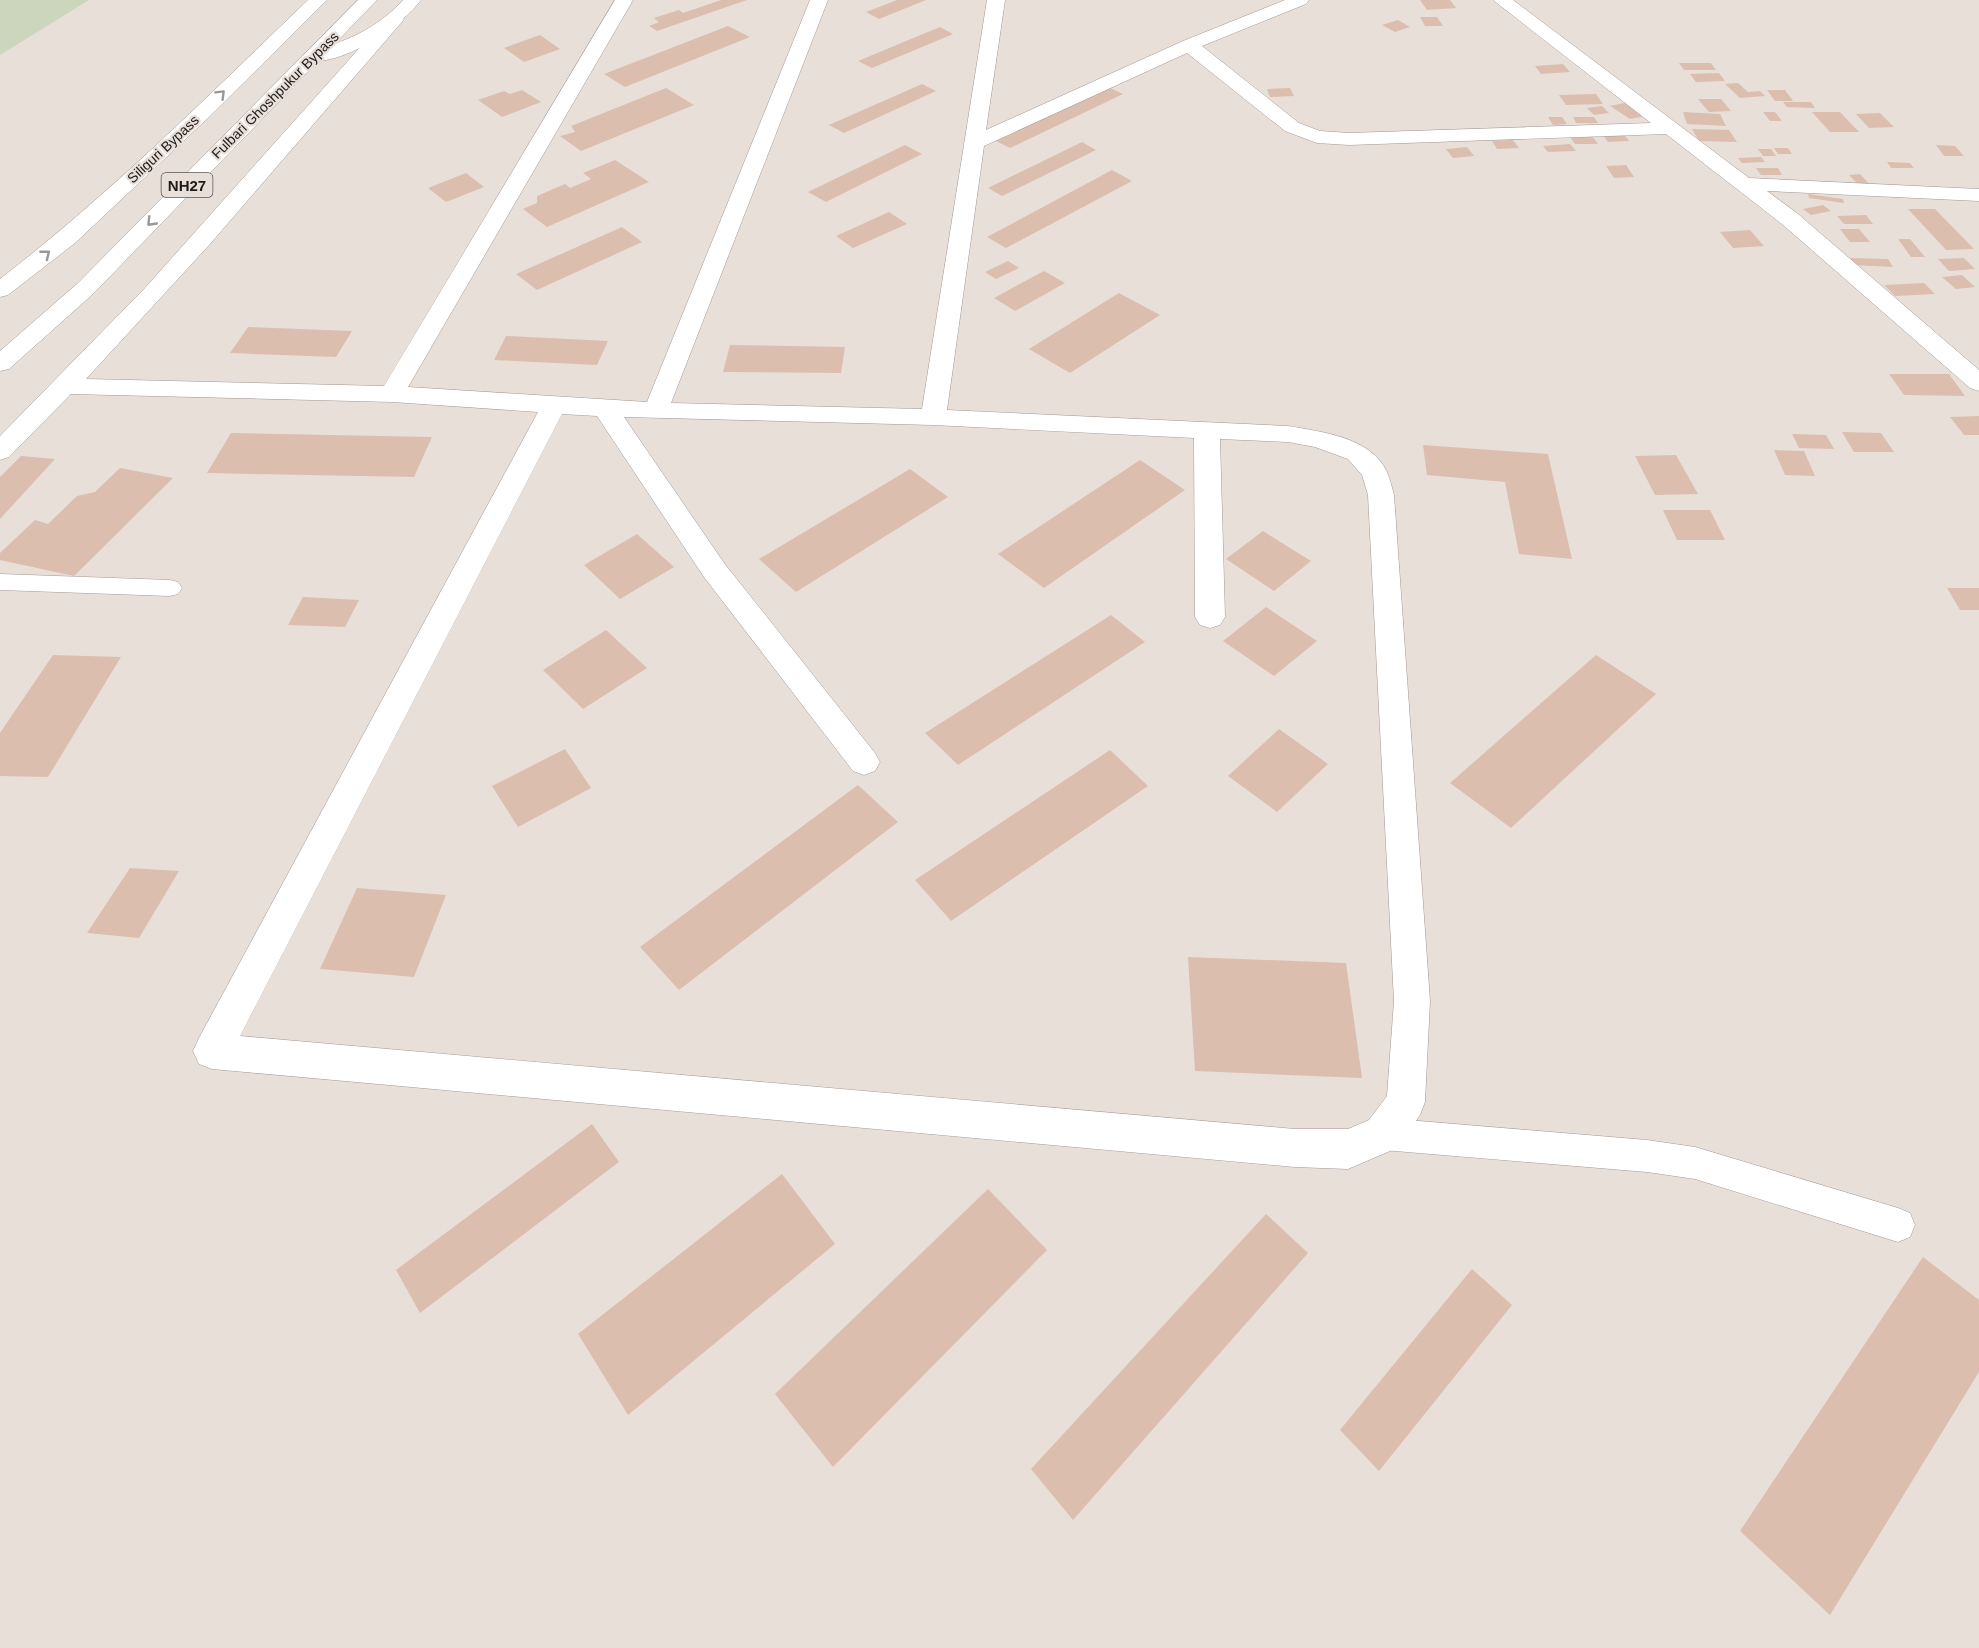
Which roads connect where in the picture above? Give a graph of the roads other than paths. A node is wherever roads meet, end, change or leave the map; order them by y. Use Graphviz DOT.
graph roads {
  1 [pos="318,0"];
  2 [pos="368,0"];
  3 [pos="412,0"];
  4 [pos="624,0"];
  5 [pos="819,0"];
  6 [pos="996,0"];
  7 [pos="1300,0"];
  8 [pos="1502,0"];
  9 [pos="395,19"];
  10 [pos="1189,45"];
  11 [pos="313,56"];
  12 [pos="1670,128"];
  13 [pos="974,143"];
  14 [pos="1742,184"];
  15 [pos="1979,195"];
  16 [pos="0,290"];
  17 [pos="0,364"];
  18 [pos="1979,383"];
  19 [pos="67,386"];
  20 [pos="392,394"];
  21 [pos="554,405"];
  22 [pos="605,409"];
  23 [pos="657,410"];
  24 [pos="933,417"];
  25 [pos="1208,429"];
  26 [pos="0,451"];
  27 [pos="0,582"];
  28 [pos="170,588"];
  29 [pos="1210,617"];
  30 [pos="864,762"];
  31 [pos="1383,1134"];
  32 [pos="1898,1225"];
  16 -- 1 [label="main road, Siliguri Bypass / NH27, one-way"];
  2 -- 11 [label="main road, Fulbari Ghoshpukur Bypass / NH27"];
  3 -- 9 [label="main road"];
  4 -- 20 [label="main road"];
  5 -- 23 [label="main road"];
  6 -- 13 [label="main road"];
  7 -- 10 [label="main road"];
  8 -- 12 [label="main road"];
  9 -- 11 [label="main road"];
  9 -- 19 [label="main road"];
  10 -- 12 [label="main road"];
  10 -- 13 [label="main road"];
  11 -- 17 [label="main road, Fulbari Ghoshpukur Bypass / NH27, one-way"];
  12 -- 14 [label="main road"];
  13 -- 24 [label="main road"];
  14 -- 15 [label="main road"];
  14 -- 18 [label="main road"];
  19 -- 20 [label="main road"];
  19 -- 26 [label="main road"];
  20 -- 21 [label="main road"];
  21 -- 22 [label="main road"];
  21 -- 31 [label="main road"];
  22 -- 23 [label="main road"];
  22 -- 30 [label="main road"];
  23 -- 24 [label="main road"];
  24 -- 25 [label="main road"];
  25 -- 29 [label="main road"];
  25 -- 31 [label="main road"];
  27 -- 28 [label="lane"];
  31 -- 32 [label="lane"];
}
